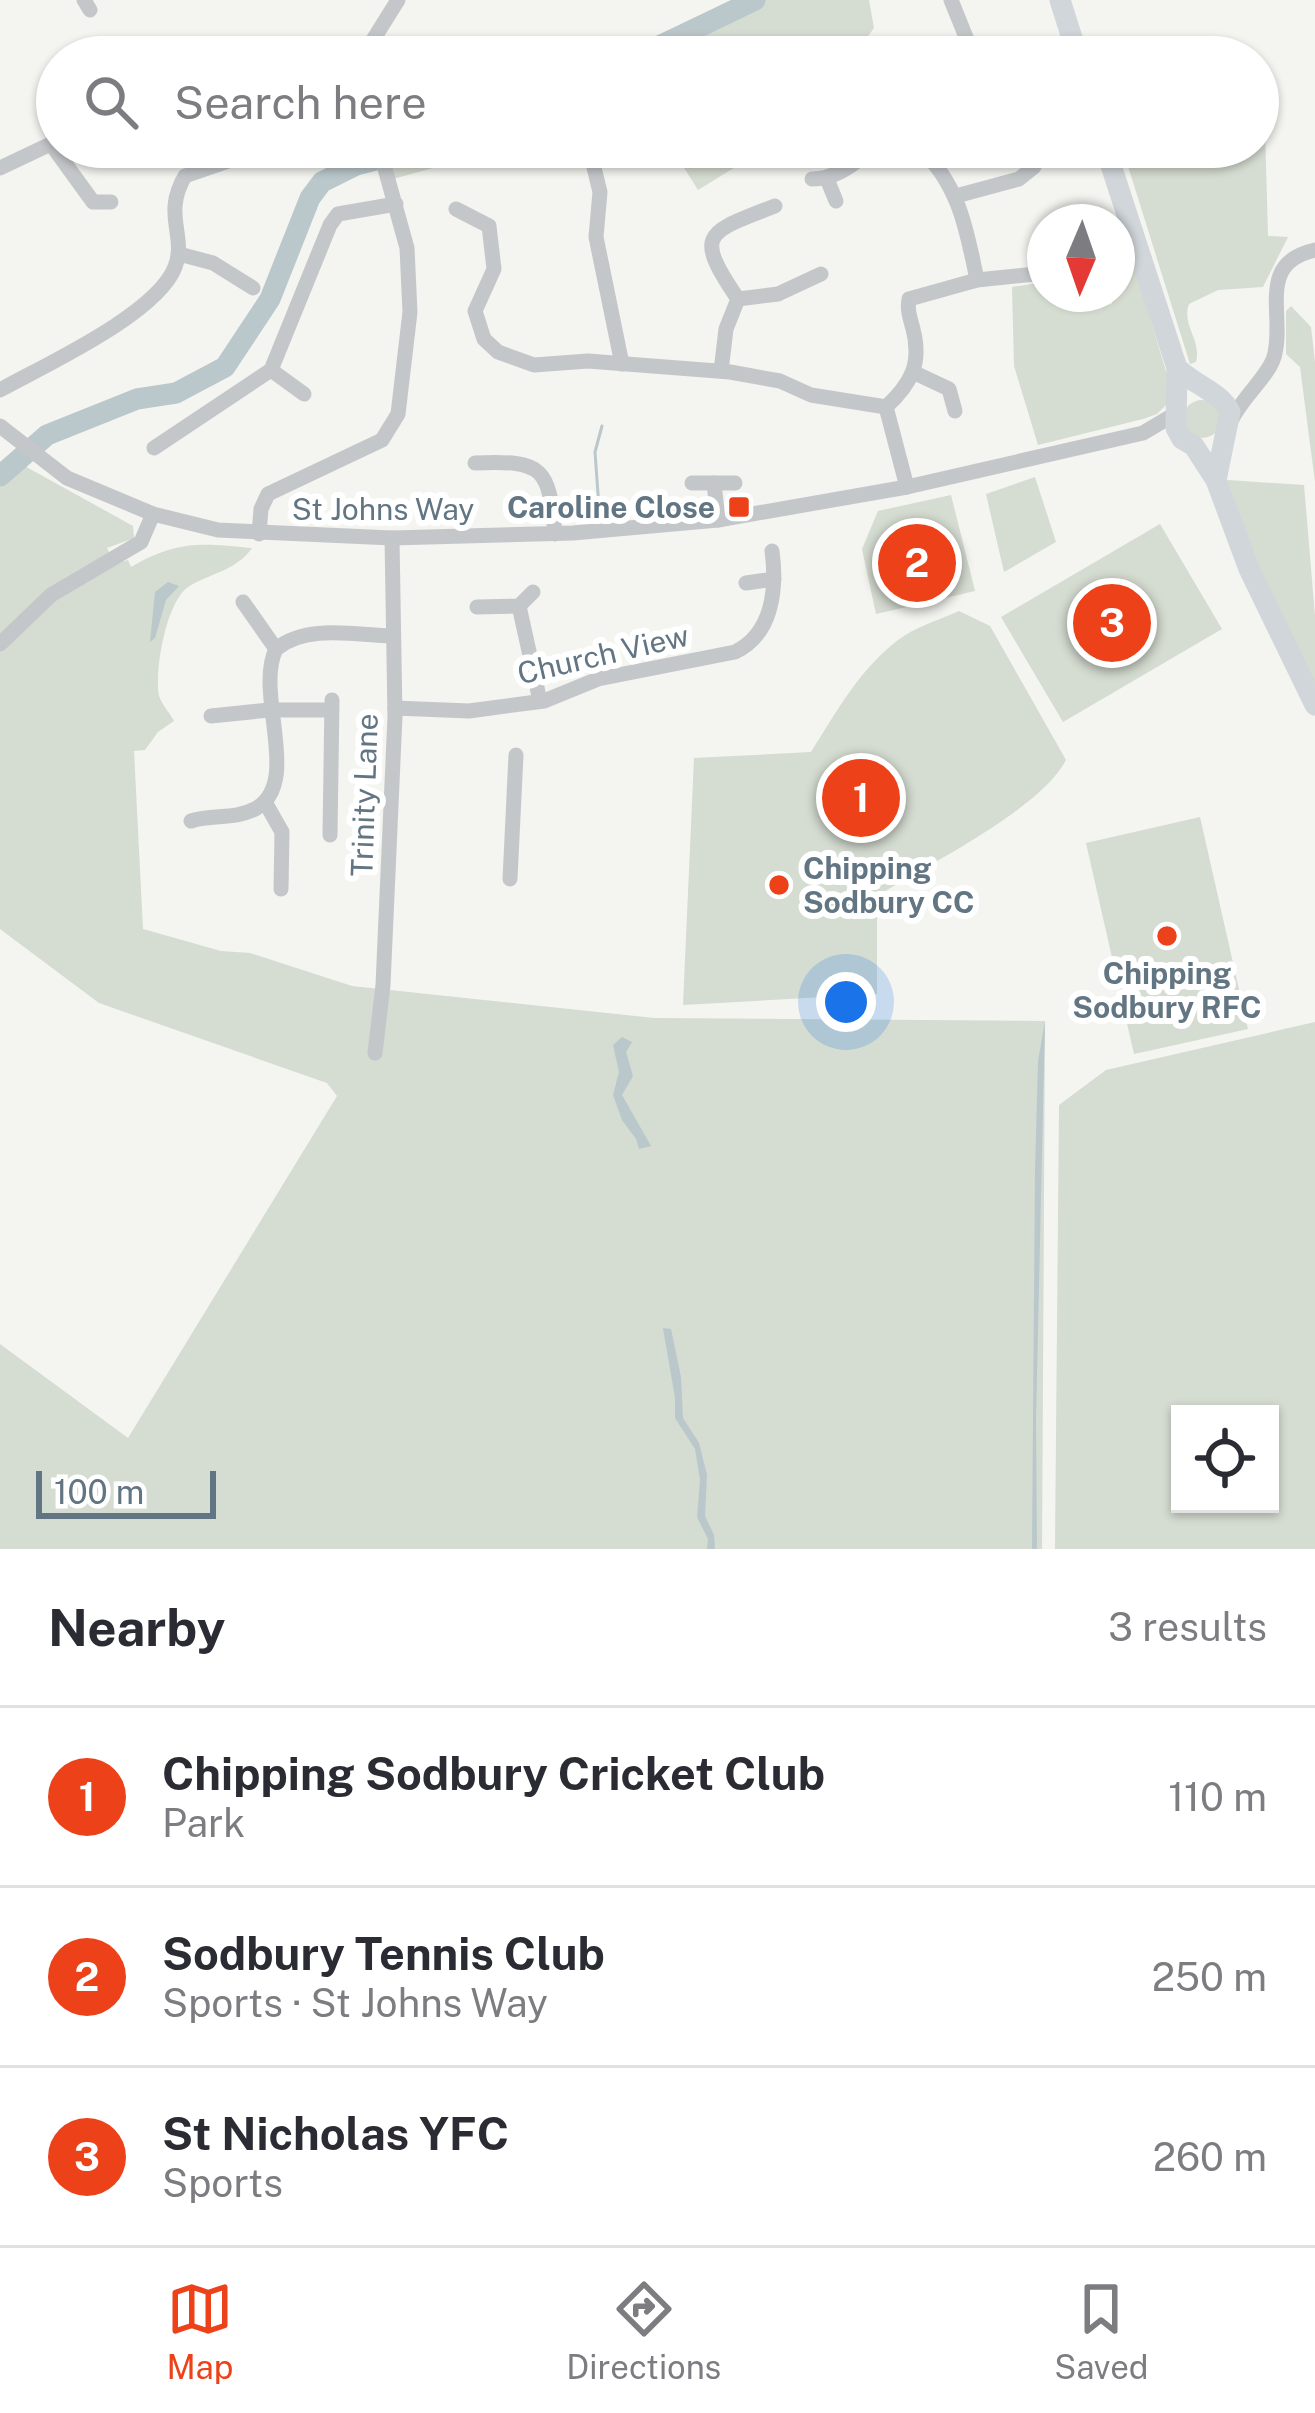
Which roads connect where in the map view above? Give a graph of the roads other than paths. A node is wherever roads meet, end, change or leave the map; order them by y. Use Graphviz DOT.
graph roads {
  1 [pos="398,0"];
  2 [pos="951,0"];
  3 [pos="1060,0"];
  4 [pos="977,19"];
  5 [pos="960,26"];
  6 [pos="376,36"];
  7 [pos="965,36"];
  8 [pos="1072,36"];
  9 [pos="36,151"];
  10 [pos="0,168"];
  11 [pos="71,168"];
  12 [pos="208,168"];
  13 [pos="385,168"];
  14 [pos="591,168"];
  15 [pos="842,168"];
  16 [pos="940,168"];
  17 [pos="1032,168"];
  18 [pos="1112,168"];
  19 [pos="956,196"];
  20 [pos="836,201"];
  21 [pos="111,202"];
  22 [pos="396,204"];
  23 [pos="775,206"];
  24 [pos="456,209"];
  25 [pos="1315,250"];
  26 [pos="178,254"];
  27 [pos="821,274"];
  28 [pos="1027,278"];
  29 [pos="977,280"];
  30 [pos="242,287"];
  31 [pos="738,299"];
  32 [pos="622,364"];
  33 [pos="1177,368"];
  34 [pos="271,370"];
  35 [pos="722,371"];
  36 [pos="915,373"];
  37 [pos="1251,386"];
  38 [pos="0,390"];
  39 [pos="1209,392"];
  40 [pos="307,396"];
  41 [pos="886,407"];
  42 [pos="1177,409"];
  43 [pos="955,411"];
  44 [pos="0,426"];
  45 [pos="1228,429"];
  46 [pos="1143,433"];
  47 [pos="1189,444"];
  48 [pos="154,448"];
  49 [pos="475,463"];
  50 [pos="1216,480"];
  51 [pos="692,483"];
  52 [pos="714,483"];
  53 [pos="735,483"];
  54 [pos="907,487"];
  55 [pos="153,514"];
  56 [pos="718,520"];
  57 [pos="259,534"];
  58 [pos="555,534"];
  59 [pos="392,538"];
  60 [pos="772,551"];
  61 [pos="774,579"];
  62 [pos="746,583"];
  63 [pos="533,592"];
  64 [pos="519,606"];
  65 [pos="477,607"];
  66 [pos="243,611"];
  67 [pos="21,620"];
  68 [pos="0,624"];
  69 [pos="391,636"];
  70 [pos="0,644"];
  71 [pos="276,649"];
  72 [pos="540,701"];
  73 [pos="1315,705"];
  74 [pos="394,708"];
  75 [pos="269,710"];
  76 [pos="218,712"];
  77 [pos="516,755"];
  78 [pos="265,802"];
  79 [pos="191,821"];
  80 [pos="330,835"];
  81 [pos="510,879"];
  82 [pos="281,889"];
  83 [pos="375,1052"];
  1 -- 6 [label="street"];
  2 -- 5 [label="street"];
  3 -- 8 [label="main road"];
  4 -- 5 [label="street"];
  5 -- 7 [label="street"];
  9 -- 10 [label="street"];
  11 -- 21 [label="street"];
  12 -- 26 [label="street"];
  13 -- 22 [label="street"];
  14 -- 32 [label="street"];
  15 -- 20 [label="street"];
  16 -- 19 [label="street"];
  17 -- 19 [label="street"];
  18 -- 33 [label="main road"];
  19 -- 29 [label="street"];
  22 -- 34 [label="street"];
  22 -- 57 [label="street"];
  23 -- 31 [label="street"];
  24 -- 32 [label="street"];
  25 -- 37 [label="street"];
  26 -- 30 [label="street"];
  26 -- 38 [label="street"];
  27 -- 31 [label="street"];
  28 -- 29 [label="street"];
  29 -- 36 [label="street"];
  31 -- 35 [label="street"];
  32 -- 35 [label="street"];
  33 -- 39 [label="main road"];
  33 -- 42 [label="main road"];
  34 -- 40 [label="street"];
  34 -- 48 [label="street"];
  35 -- 41 [label="street"];
  36 -- 41 [label="street"];
  36 -- 43 [label="street"];
  37 -- 39 [label="street"];
  37 -- 45 [label="street"];
  39 -- 42 [label="main road"];
  39 -- 45 [label="main road"];
  41 -- 54 [label="street"];
  42 -- 46 [label="street, St Johns Way"];
  42 -- 47 [label="main road"];
  44 -- 55 [label="street, St Johns Way"];
  45 -- 47 [label="main road"];
  45 -- 50 [label="main road"];
  46 -- 47 [label="street, St Johns Way"];
  46 -- 54 [label="street, St Johns Way"];
  47 -- 50 [label="main road"];
  49 -- 58 [label="street"];
  50 -- 73 [label="main road"];
  51 -- 52 [label="street"];
  52 -- 53 [label="street"];
  52 -- 56 [label="street"];
  54 -- 56 [label="street, St Johns Way"];
  55 -- 57 [label="street, St Johns Way"];
  55 -- 67 [label="street"];
  56 -- 58 [label="street, St Johns Way"];
  57 -- 59 [label="street, St Johns Way"];
  58 -- 59 [label="street, St Johns Way"];
  59 -- 69 [label="street, Trinity Lane"];
  60 -- 61 [label="street, Church View"];
  61 -- 62 [label="street"];
  61 -- 72 [label="street, Church View"];
  63 -- 64 [label="street"];
  64 -- 65 [label="street"];
  64 -- 72 [label="street"];
  66 -- 71 [label="street"];
  67 -- 68 [label="street"];
  67 -- 70 [label="street"];
  69 -- 71 [label="street"];
  69 -- 74 [label="street, Trinity Lane"];
  71 -- 75 [label="street"];
  72 -- 74 [label="street, Church View"];
  74 -- 83 [label="street, Trinity Lane"];
  75 -- 76 [label="street"];
  75 -- 78 [label="street"];
  75 -- 80 [label="street"];
  77 -- 81 [label="street"];
  78 -- 79 [label="street"];
  78 -- 82 [label="street"];
}
